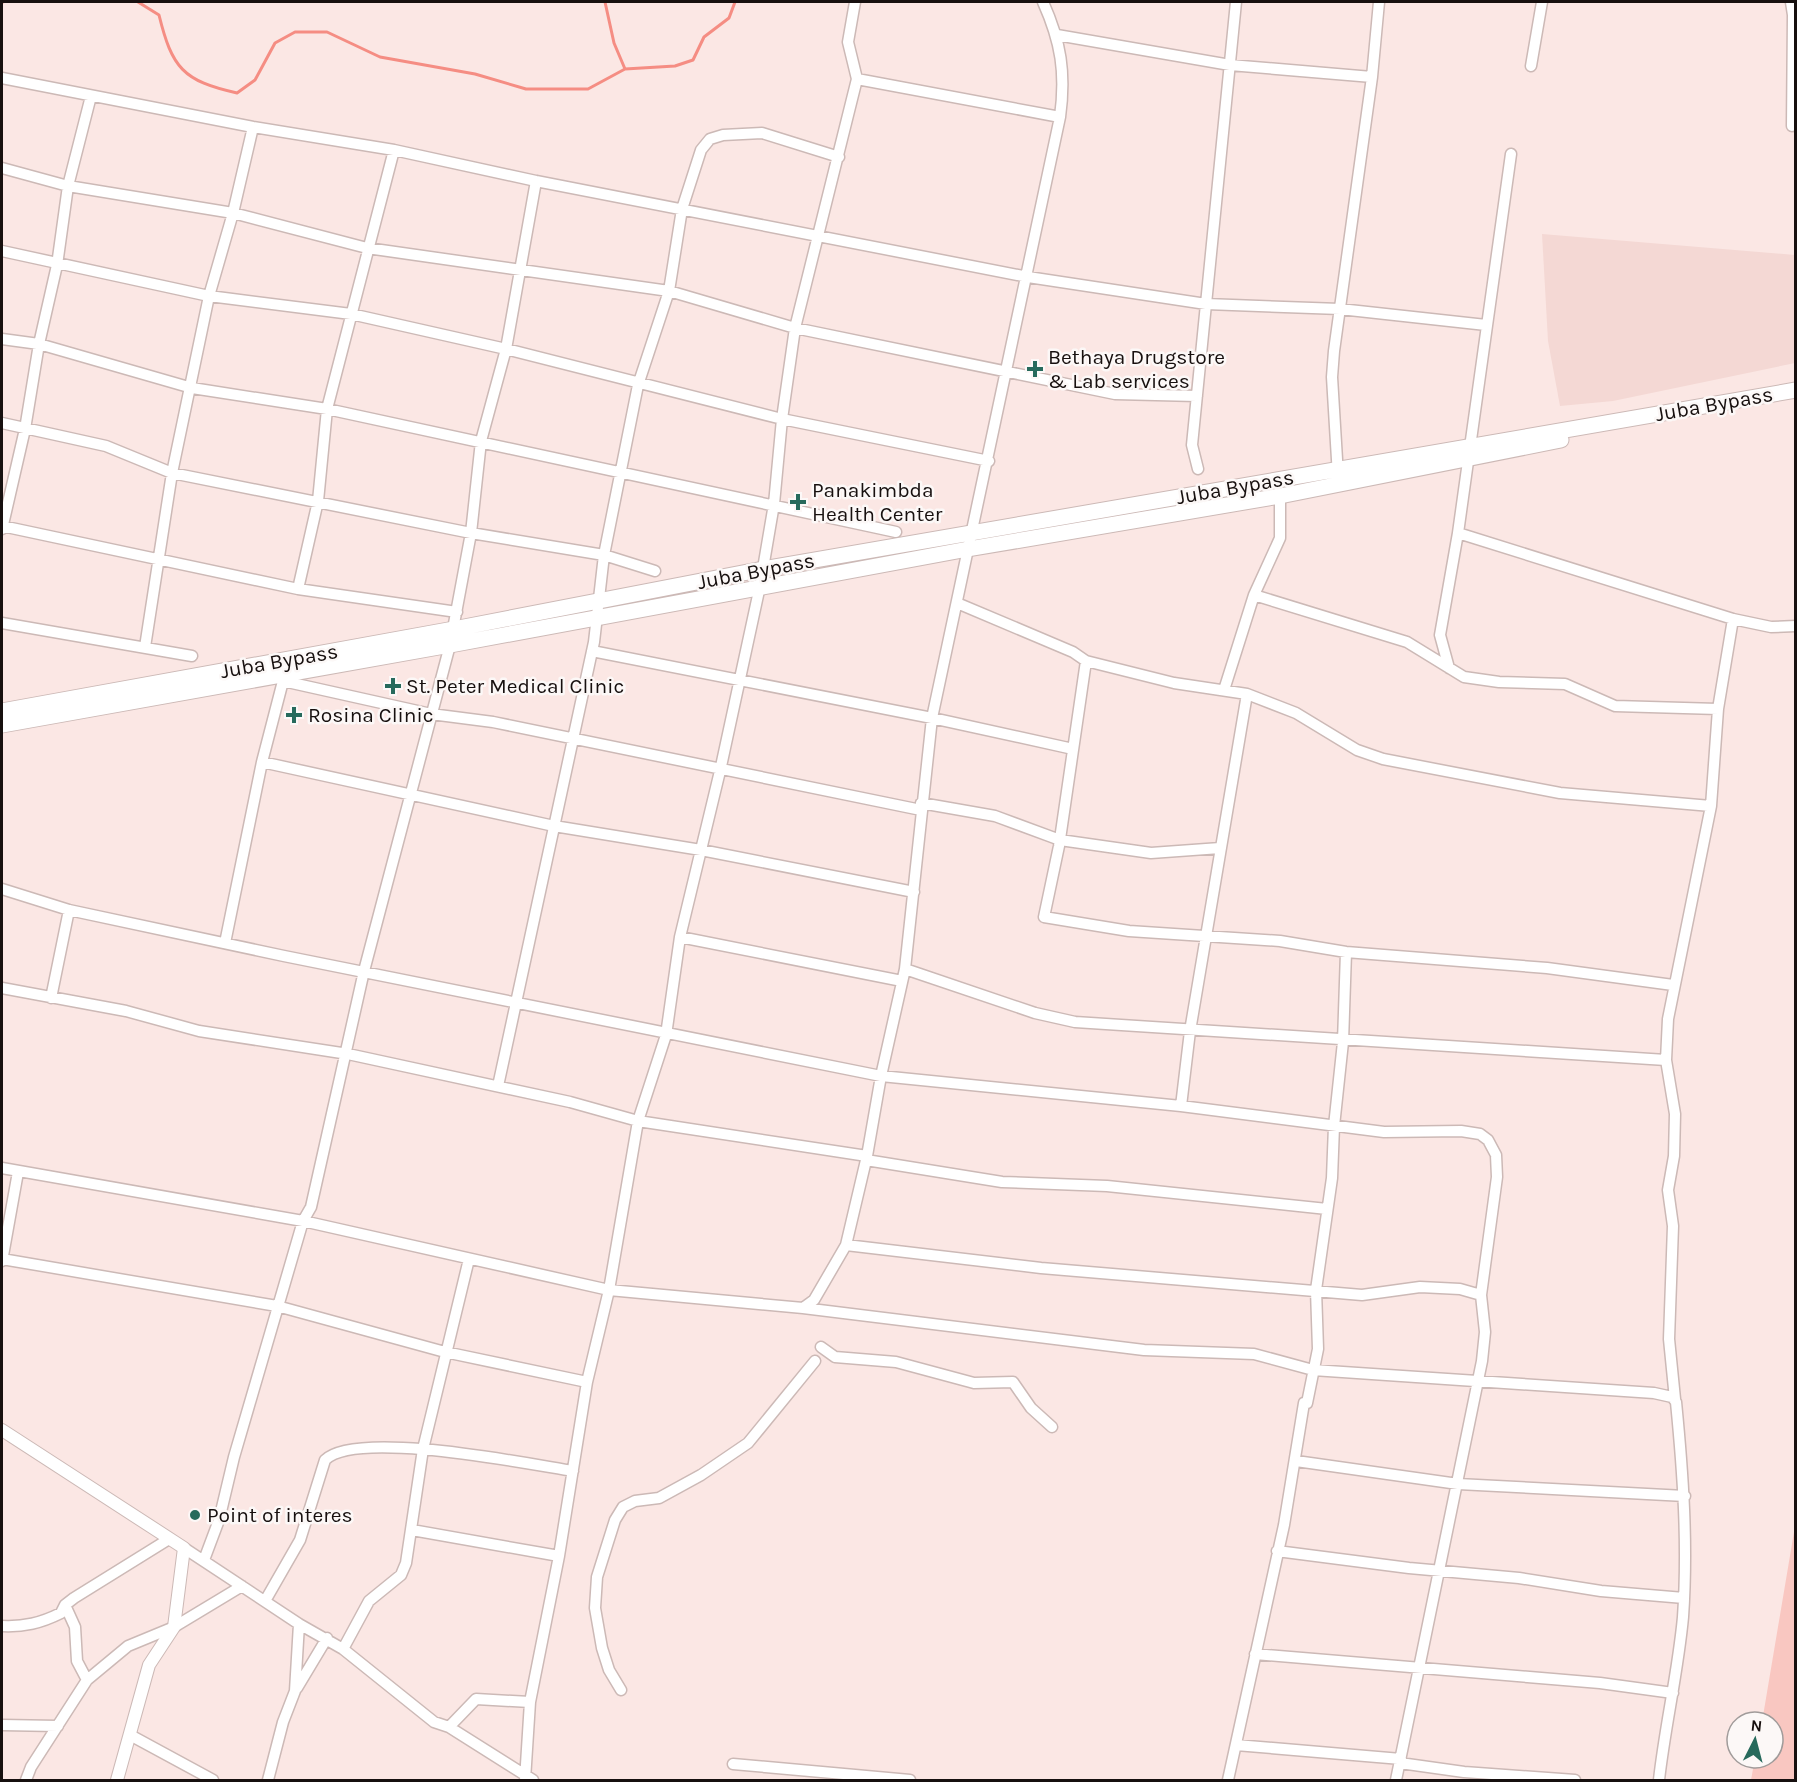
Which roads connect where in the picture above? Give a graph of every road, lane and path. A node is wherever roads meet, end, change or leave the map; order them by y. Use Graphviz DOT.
graph roads {
  1 [pos="855,2"];
  2 [pos="1043,2"];
  3 [pos="1236,2"];
  4 [pos="1379,2"];
  5 [pos="1542,2"];
  6 [pos="1791,2"];
  7 [pos="1056,35"];
  8 [pos="1230,65"];
  9 [pos="1532,66"];
  10 [pos="1372,77"];
  11 [pos="2,78"];
  12 [pos="857,79"];
  13 [pos="91,96"];
  14 [pos="1060,117"];
  15 [pos="1792,126"];
  16 [pos="252,127"];
  17 [pos="394,150"];
  18 [pos="1511,154"];
  19 [pos="839,157"];
  20 [pos="2,168"];
  21 [pos="536,181"];
  22 [pos="68,186"];
  23 [pos="682,209"];
  24 [pos="233,213"];
  25 [pos="819,235"];
  26 [pos="366,248"];
  27 [pos="2,251"];
  28 [pos="57,264"];
  29 [pos="520,269"];
  30 [pos="1028,277"];
  31 [pos="669,291"];
  32 [pos="209,296"];
  33 [pos="1206,304"];
  34 [pos="1340,309"];
  35 [pos="351,314"];
  36 [pos="1486,325"];
  37 [pos="795,328"];
  38 [pos="2,339"];
  39 [pos="39,344"];
  40 [pos="506,349"];
  41 [pos="1007,372"];
  42 [pos="638,385"];
  43 [pos="192,388"];
  44 [pos="1789,391"];
  45 [pos="1197,396"];
  46 [pos="327,409"];
  47 [pos="782,419"];
  48 [pos="2,423"];
  49 [pos="26,429"];
  50 [pos="482,441"];
  51 [pos="1469,453"];
  52 [pos="988,461"];
  53 [pos="1198,469"];
  54 [pos="1337,469"];
  55 [pos="172,473"];
  56 [pos="620,475"];
  57 [pos="1338,485"];
  58 [pos="1280,496"];
  59 [pos="318,501"];
  60 [pos="774,504"];
  61 [pos="2,527"];
  62 [pos="896,532"];
  63 [pos="972,532"];
  64 [pos="471,533"];
  65 [pos="1458,533"];
  66 [pos="968,549"];
  67 [pos="604,555"];
  68 [pos="160,560"];
  69 [pos="763,569"];
  70 [pos="655,571"];
  71 [pos="760,586"];
  72 [pos="298,589"];
  73 [pos="1254,595"];
  74 [pos="599,601"];
  75 [pos="957,603"];
  76 [pos="457,612"];
  77 [pos="598,618"];
  78 [pos="1733,619"];
  79 [pos="2,623"];
  80 [pos="1796,626"];
  81 [pos="454,629"];
  82 [pos="450,645"];
  83 [pos="145,647"];
  84 [pos="592,651"];
  85 [pos="192,656"];
  86 [pos="1086,661"];
  87 [pos="1449,668"];
  88 [pos="281,678"];
  89 [pos="739,680"];
  90 [pos="1224,690"];
  91 [pos="1247,694"];
  92 [pos="1718,709"];
  93 [pos="2,711"];
  94 [pos="431,714"];
  95 [pos="932,718"];
  96 [pos="2,724"];
  97 [pos="573,739"];
  98 [pos="1073,749"];
  99 [pos="262,762"];
  100 [pos="720,771"];
  101 [pos="410,795"];
  102 [pos="1711,806"];
  103 [pos="921,807"];
  104 [pos="554,826"];
  105 [pos="1060,840"];
  106 [pos="1220,848"];
  107 [pos="700,850"];
  108 [pos="2,889"];
  109 [pos="914,892"];
  110 [pos="69,910"];
  111 [pos="1208,936"];
  112 [pos="680,937"];
  113 [pos="225,943"];
  114 [pos="1346,952"];
  115 [pos="905,969"];
  116 [pos="364,971"];
  117 [pos="902,981"];
  118 [pos="1673,986"];
  119 [pos="2,988"];
  120 [pos="51,998"];
  121 [pos="516,1003"];
  122 [pos="1190,1031"];
  123 [pos="666,1035"];
  124 [pos="1343,1042"];
  125 [pos="348,1054"];
  126 [pos="1666,1060"];
  127 [pos="881,1076"];
  128 [pos="498,1086"];
  129 [pos="1181,1106"];
  130 [pos="638,1121"];
  131 [pos="1334,1126"];
  132 [pos="866,1158"];
  133 [pos="2,1168"];
  134 [pos="18,1172"];
  135 [pos="1327,1209"];
  136 [pos="303,1221"];
  137 [pos="846,1245"];
  138 [pos="469,1259"];
  139 [pos="2,1260"];
  140 [pos="609,1290"];
  141 [pos="1316,1290"];
  142 [pos="1481,1295"];
  143 [pos="277,1306"];
  144 [pos="803,1308"];
  145 [pos="821,1347"];
  146 [pos="445,1352"];
  147 [pos="815,1361"];
  148 [pos="1313,1370"];
  149 [pos="587,1382"];
  150 [pos="1478,1383"];
  151 [pos="1675,1399"];
  152 [pos="1052,1427"];
  153 [pos="3,1433"];
  154 [pos="423,1449"];
  155 [pos="1296,1461"];
  156 [pos="573,1471"];
  157 [pos="1458,1484"];
  158 [pos="1685,1496"];
  159 [pos="412,1530"];
  160 [pos="168,1539"];
  161 [pos="184,1548"];
  162 [pos="1277,1551"];
  163 [pos="559,1556"];
  164 [pos="204,1560"];
  165 [pos="1439,1570"];
  166 [pos="242,1586"];
  167 [pos="1684,1598"];
  168 [pos="265,1601"];
  169 [pos="65,1605"];
  170 [pos="299,1624"];
  171 [pos="2,1626"];
  172 [pos="174,1627"];
  173 [pos="327,1638"];
  174 [pos="343,1649"];
  175 [pos="1255,1654"];
  176 [pos="1417,1668"];
  177 [pos="87,1680"];
  178 [pos="621,1690"];
  179 [pos="295,1691"];
  180 [pos="1674,1693"];
  181 [pos="530,1702"];
  182 [pos="2,1725"];
  183 [pos="57,1726"];
  184 [pos="448,1727"];
  185 [pos="130,1735"];
  186 [pos="1236,1745"];
  187 [pos="1400,1761"];
  188 [pos="733,1764"];
  189 [pos="528,1779"];
  190 [pos="885,1779"];
  191 [pos="26,1780"];
  192 [pos="117,1780"];
  193 [pos="213,1780"];
  194 [pos="268,1780"];
  195 [pos="910,1780"];
  196 [pos="1228,1780"];
  197 [pos="1396,1780"];
  198 [pos="1575,1780"];
  199 [pos="1659,1780"];
  1 -- 12 [label="street"];
  2 -- 7 [label="street"];
  3 -- 8 [label="street"];
  4 -- 10 [label="street"];
  5 -- 9 [label="street"];
  6 -- 15 [label="street"];
  7 -- 8 [label="street"];
  7 -- 14 [label="street"];
  8 -- 10 [label="street"];
  8 -- 33 [label="street"];
  10 -- 34 [label="street"];
  11 -- 13 [label="street"];
  12 -- 14 [label="street"];
  12 -- 19 [label="street"];
  13 -- 16 [label="street"];
  13 -- 22 [label="street"];
  14 -- 30 [label="street"];
  16 -- 17 [label="street"];
  16 -- 24 [label="street"];
  17 -- 21 [label="street"];
  17 -- 26 [label="street"];
  18 -- 36 [label="street"];
  19 -- 23 [label="street"];
  19 -- 25 [label="street"];
  20 -- 22 [label="street"];
  21 -- 23 [label="street"];
  21 -- 29 [label="street"];
  22 -- 24 [label="street"];
  22 -- 28 [label="street"];
  23 -- 25 [label="street"];
  23 -- 31 [label="street"];
  24 -- 26 [label="street"];
  24 -- 32 [label="street"];
  25 -- 30 [label="street"];
  25 -- 37 [label="street"];
  26 -- 29 [label="street"];
  26 -- 35 [label="street"];
  27 -- 28 [label="street"];
  28 -- 32 [label="street"];
  28 -- 39 [label="street"];
  29 -- 31 [label="street"];
  29 -- 40 [label="street"];
  30 -- 33 [label="street"];
  30 -- 41 [label="street"];
  31 -- 37 [label="street"];
  31 -- 42 [label="street"];
  32 -- 35 [label="street"];
  32 -- 43 [label="street"];
  33 -- 34 [label="street"];
  33 -- 45 [label="street"];
  34 -- 36 [label="street"];
  34 -- 54 [label="street"];
  35 -- 40 [label="street"];
  35 -- 46 [label="street"];
  36 -- 51 [label="street"];
  37 -- 41 [label="street"];
  37 -- 47 [label="street"];
  38 -- 39 [label="street"];
  39 -- 43 [label="street"];
  39 -- 49 [label="street"];
  40 -- 42 [label="street"];
  40 -- 50 [label="street"];
  41 -- 45 [label="street"];
  41 -- 52 [label="street"];
  42 -- 47 [label="street"];
  42 -- 56 [label="street"];
  43 -- 46 [label="street"];
  43 -- 55 [label="street"];
  44 -- 51 [label="main road, Juba Bypass"];
  45 -- 53 [label="street"];
  46 -- 50 [label="street"];
  46 -- 59 [label="street"];
  47 -- 52 [label="street"];
  47 -- 60 [label="street"];
  48 -- 49 [label="street"];
  49 -- 55 [label="street"];
  49 -- 61 [label="street"];
  50 -- 56 [label="street"];
  50 -- 64 [label="street"];
  51 -- 54 [label="main road, Juba Bypass"];
  51 -- 57 [label="main road, Juba Bypass"];
  51 -- 65 [label="street"];
  52 -- 63 [label="street"];
  54 -- 57 [label="street"];
  54 -- 63 [label="main road, Juba Bypass"];
  55 -- 59 [label="street"];
  55 -- 68 [label="street"];
  56 -- 60 [label="street"];
  56 -- 67 [label="street"];
  57 -- 58 [label="main road, Juba Bypass"];
  58 -- 66 [label="main road, Juba Bypass"];
  58 -- 73 [label="street"];
  59 -- 64 [label="street"];
  59 -- 72 [label="street"];
  60 -- 62 [label="street"];
  60 -- 69 [label="street"];
  61 -- 68 [label="street"];
  63 -- 66 [label="street"];
  63 -- 69 [label="main road, Juba Bypass"];
  64 -- 67 [label="street"];
  64 -- 76 [label="street"];
  65 -- 78 [label="street"];
  65 -- 87 [label="street"];
  66 -- 71 [label="main road, Juba Bypass"];
  66 -- 75 [label="street"];
  67 -- 70 [label="street"];
  67 -- 74 [label="street"];
  68 -- 72 [label="street"];
  68 -- 83 [label="street"];
  69 -- 71 [label="street"];
  69 -- 74 [label="main road, Juba Bypass"];
  71 -- 77 [label="main road, Juba Bypass"];
  71 -- 89 [label="street"];
  72 -- 76 [label="street"];
  73 -- 87 [label="street"];
  73 -- 90 [label="street"];
  74 -- 77 [label="street"];
  74 -- 81 [label="main road, Juba Bypass"];
  75 -- 86 [label="street"];
  75 -- 95 [label="street"];
  76 -- 81 [label="street"];
  77 -- 82 [label="main road, Juba Bypass"];
  77 -- 84 [label="street"];
  78 -- 80 [label="street"];
  78 -- 92 [label="street"];
  79 -- 83 [label="street"];
  81 -- 82 [label="street"];
  81 -- 93 [label="main road, Juba Bypass"];
  82 -- 88 [label="main road, Juba Bypass"];
  82 -- 94 [label="street"];
  83 -- 85 [label="street"];
  84 -- 89 [label="street"];
  84 -- 97 [label="street"];
  86 -- 90 [label="street"];
  86 -- 98 [label="street"];
  87 -- 92 [label="street"];
  88 -- 94 [label="street"];
  88 -- 96 [label="main road, Juba Bypass"];
  88 -- 99 [label="street"];
  89 -- 95 [label="street"];
  89 -- 100 [label="street"];
  90 -- 91 [label="street"];
  91 -- 102 [label="street"];
  91 -- 106 [label="street"];
  92 -- 102 [label="street"];
  94 -- 97 [label="street"];
  94 -- 101 [label="street"];
  95 -- 98 [label="street"];
  95 -- 103 [label="street"];
  97 -- 100 [label="street"];
  97 -- 104 [label="street"];
  98 -- 105 [label="street"];
  99 -- 101 [label="street"];
  99 -- 113 [label="street"];
  100 -- 103 [label="street"];
  100 -- 107 [label="street"];
  101 -- 104 [label="street"];
  101 -- 116 [label="street"];
  102 -- 118 [label="street"];
  103 -- 105 [label="street"];
  103 -- 109 [label="street"];
  104 -- 107 [label="street"];
  104 -- 121 [label="street"];
  105 -- 106 [label="street"];
  105 -- 111 [label="street"];
  106 -- 111 [label="street"];
  107 -- 109 [label="street"];
  107 -- 112 [label="street"];
  108 -- 110 [label="street"];
  109 -- 115 [label="street"];
  110 -- 113 [label="street"];
  110 -- 120 [label="street"];
  111 -- 114 [label="street"];
  111 -- 122 [label="street"];
  112 -- 117 [label="street"];
  112 -- 123 [label="street"];
  113 -- 116 [label="street"];
  114 -- 118 [label="street"];
  114 -- 124 [label="street"];
  115 -- 117 [label="street"];
  115 -- 122 [label="street"];
  116 -- 121 [label="street"];
  116 -- 125 [label="street"];
  117 -- 127 [label="street"];
  118 -- 126 [label="street"];
  119 -- 120 [label="street"];
  120 -- 125 [label="street"];
  121 -- 123 [label="street"];
  121 -- 128 [label="street"];
  122 -- 124 [label="street"];
  122 -- 129 [label="street"];
  123 -- 127 [label="street"];
  123 -- 130 [label="street"];
  124 -- 126 [label="street"];
  124 -- 131 [label="street"];
  125 -- 128 [label="street"];
  125 -- 136 [label="street"];
  126 -- 151 [label="street"];
  127 -- 129 [label="street"];
  127 -- 132 [label="street"];
  128 -- 130 [label="street"];
  129 -- 131 [label="street"];
  130 -- 132 [label="street"];
  130 -- 140 [label="street"];
  131 -- 135 [label="street"];
  131 -- 142 [label="street"];
  132 -- 135 [label="street"];
  132 -- 137 [label="street"];
  133 -- 134 [label="street"];
  134 -- 136 [label="street"];
  134 -- 139 [label="street"];
  135 -- 141 [label="street"];
  136 -- 138 [label="street"];
  136 -- 143 [label="street"];
  137 -- 141 [label="street"];
  137 -- 144 [label="street"];
  138 -- 140 [label="street"];
  138 -- 146 [label="street"];
  139 -- 143 [label="street"];
  140 -- 144 [label="street"];
  140 -- 149 [label="street"];
  141 -- 142 [label="street"];
  141 -- 148 [label="street"];
  142 -- 150 [label="street"];
  143 -- 146 [label="street"];
  143 -- 164 [label="street"];
  144 -- 148 [label="street"];
  145 -- 152 [label="street"];
  146 -- 149 [label="street"];
  146 -- 154 [label="street"];
  147 -- 178 [label="street"];
  148 -- 150 [label="street"];
  148 -- 155 [label="street"];
  149 -- 156 [label="street"];
  150 -- 151 [label="street"];
  150 -- 157 [label="street"];
  151 -- 158 [label="street"];
  153 -- 160 [label="street"];
  154 -- 156 [label="street"];
  154 -- 159 [label="street"];
  154 -- 168 [label="street"];
  155 -- 157 [label="street"];
  155 -- 162 [label="street"];
  156 -- 163 [label="street"];
  157 -- 158 [label="street"];
  157 -- 165 [label="street"];
  158 -- 167 [label="street"];
  159 -- 163 [label="street"];
  159 -- 174 [label="street"];
  160 -- 161 [label="street"];
  160 -- 169 [label="street"];
  161 -- 164 [label="street"];
  161 -- 172 [label="street"];
  162 -- 165 [label="street"];
  162 -- 175 [label="street"];
  163 -- 181 [label="street"];
  164 -- 166 [label="street"];
  165 -- 167 [label="street"];
  165 -- 176 [label="street"];
  166 -- 168 [label="street"];
  166 -- 172 [label="street"];
  167 -- 180 [label="street"];
  168 -- 170 [label="street"];
  169 -- 171 [label="street"];
  169 -- 177 [label="street"];
  170 -- 173 [label="street"];
  170 -- 179 [label="street"];
  172 -- 177 [label="street"];
  172 -- 185 [label="street"];
  173 -- 174 [label="street"];
  173 -- 179 [label="street"];
  174 -- 184 [label="street"];
  175 -- 176 [label="street"];
  175 -- 186 [label="street"];
  176 -- 180 [label="street"];
  176 -- 187 [label="street"];
  177 -- 183 [label="street"];
  179 -- 194 [label="street"];
  180 -- 199 [label="street"];
  181 -- 184 [label="street"];
  181 -- 189 [label="street"];
  182 -- 183 [label="street"];
  183 -- 191 [label="street"];
  184 -- 189 [label="street"];
  185 -- 192 [label="street"];
  185 -- 193 [label="street"];
  186 -- 187 [label="street"];
  186 -- 196 [label="street"];
  187 -- 197 [label="street"];
  187 -- 198 [label="street"];
  188 -- 190 [label="street"];
  190 -- 195 [label="street"];
}
